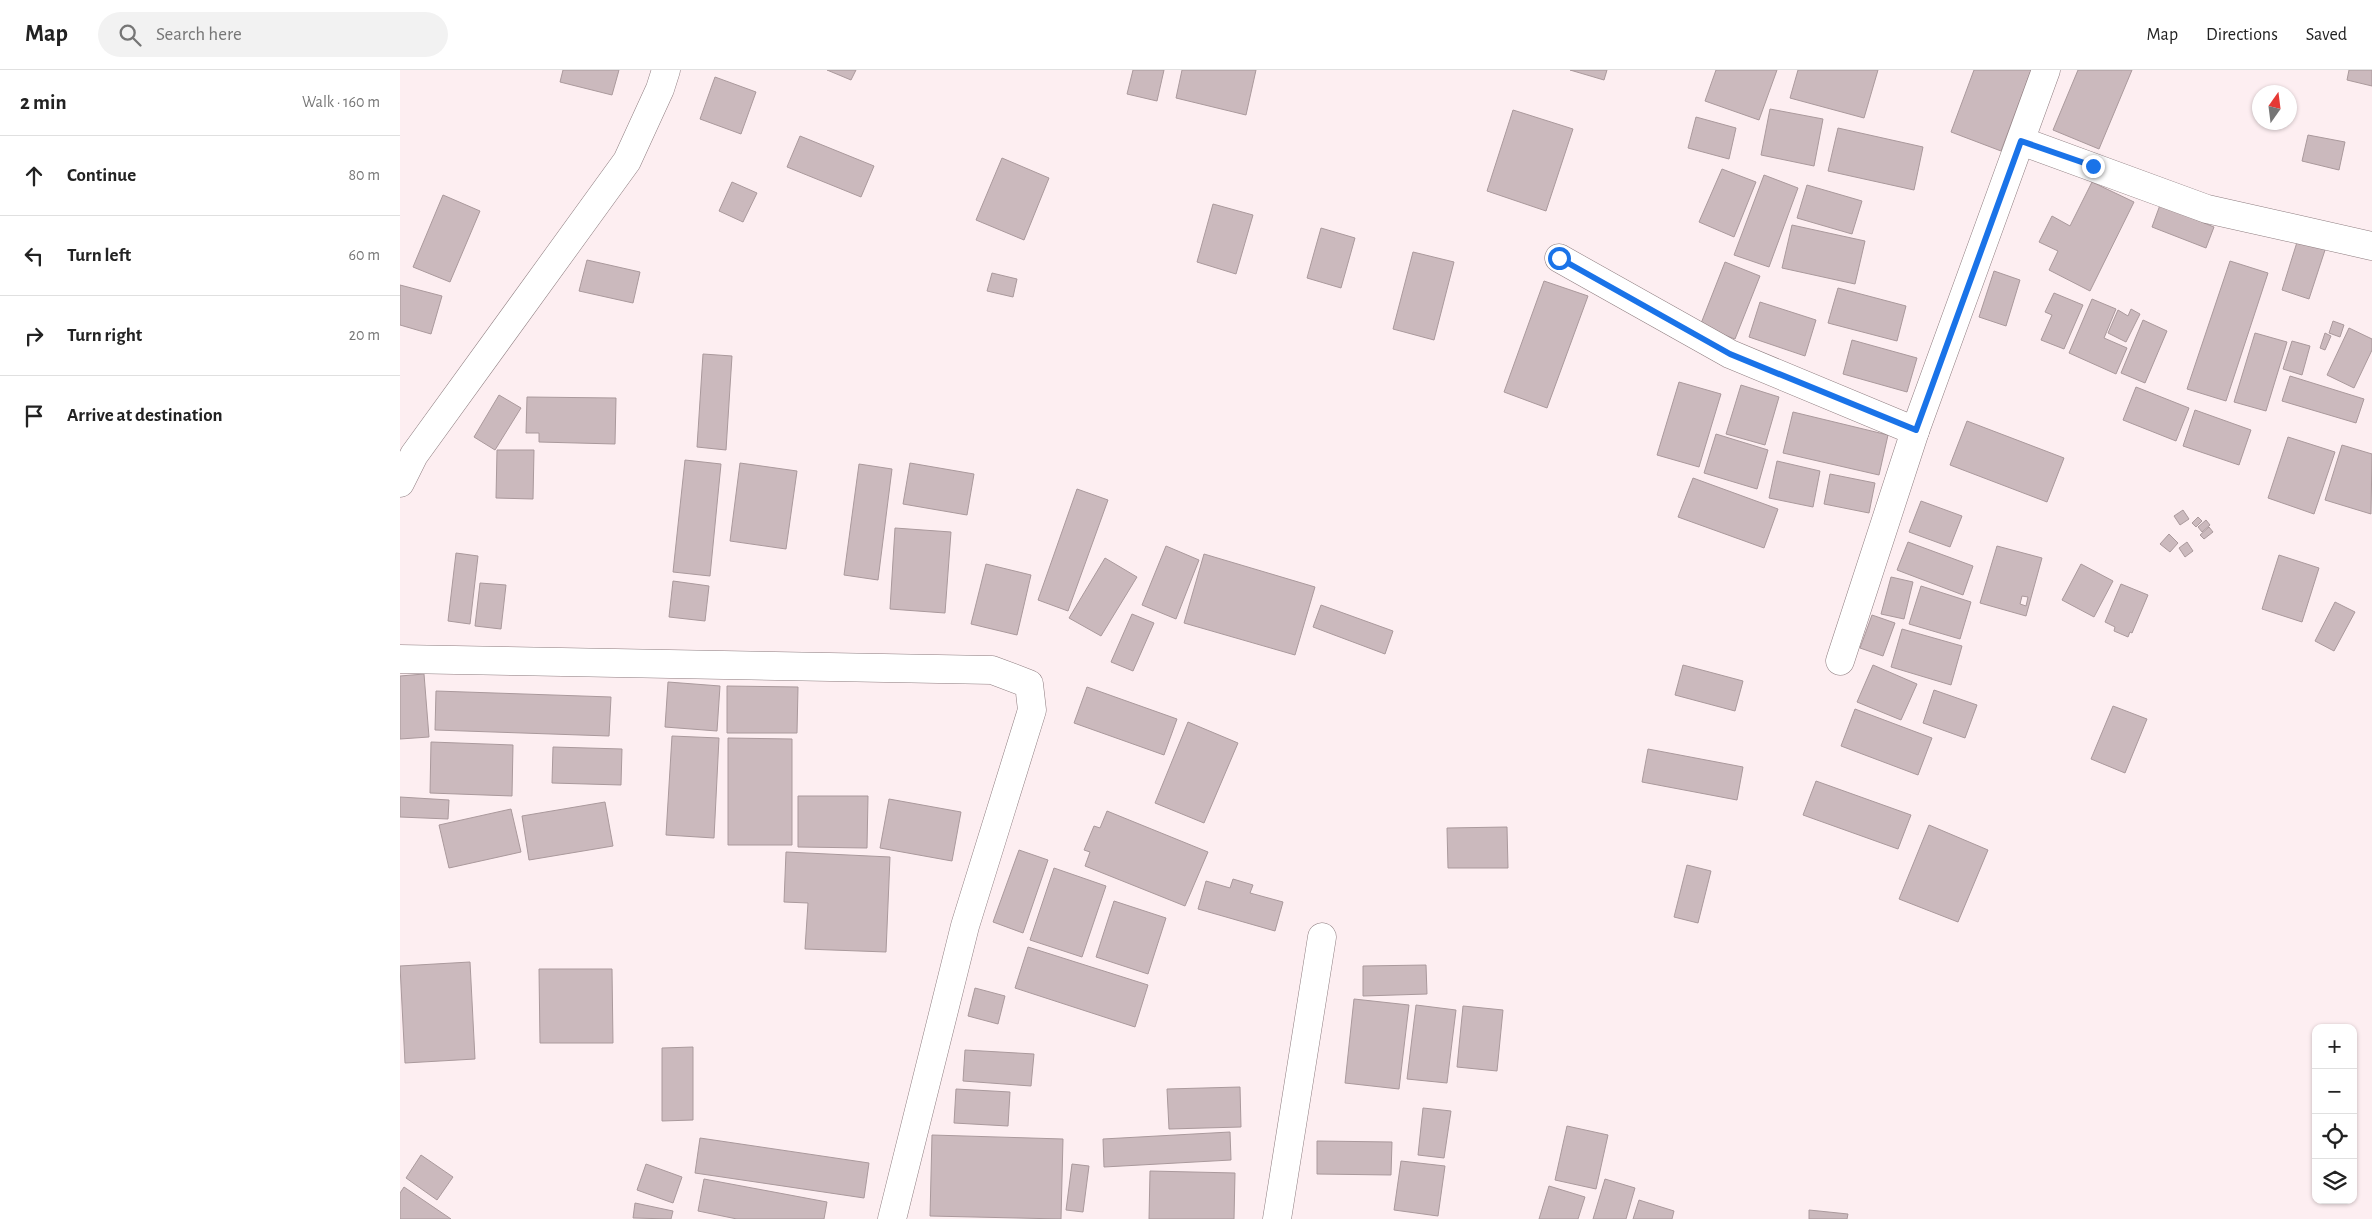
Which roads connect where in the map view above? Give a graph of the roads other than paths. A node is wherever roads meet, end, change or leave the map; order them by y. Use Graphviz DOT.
graph roads {
  1 [pos="666,70"];
  2 [pos="2046,70"];
  3 [pos="2021,141"];
  4 [pos="2372,246"];
  5 [pos="1559,258"];
  6 [pos="1916,430"];
  7 [pos="400,483"];
  8 [pos="400,659"];
  9 [pos="1840,661"];
  10 [pos="1322,937"];
  11 [pos="892,1219"];
  12 [pos="1277,1219"];
  1 -- 7 [label="street"];
  2 -- 3 [label="street"];
  3 -- 4 [label="street"];
  3 -- 6 [label="street"];
  5 -- 6 [label="street"];
  6 -- 9 [label="street"];
  8 -- 11 [label="street"];
  10 -- 12 [label="street"];
}
